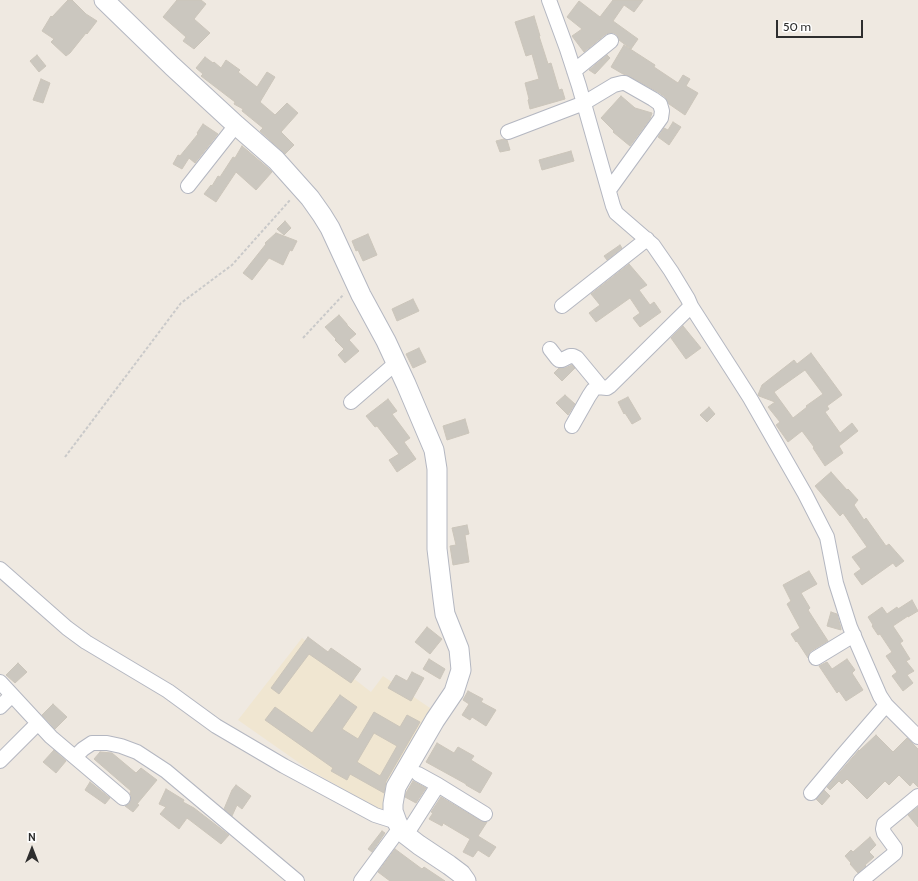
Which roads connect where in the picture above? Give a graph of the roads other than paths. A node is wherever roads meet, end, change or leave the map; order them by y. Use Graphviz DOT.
graph roads {
  1 [pos="104,0"];
  2 [pos="549,0"];
  3 [pos="611,41"];
  4 [pos="574,71"];
  5 [pos="584,103"];
  6 [pos="236,125"];
  7 [pos="508,132"];
  8 [pos="188,186"];
  9 [pos="609,190"];
  10 [pos="646,239"];
  11 [pos="562,306"];
  12 [pos="691,306"];
  13 [pos="550,349"];
  14 [pos="396,363"];
  15 [pos="602,388"];
  16 [pos="351,402"];
  17 [pos="572,426"];
  18 [pos="2,575"];
  19 [pos="854,635"];
  20 [pos="816,658"];
  21 [pos="0,682"];
  22 [pos="12,695"];
  23 [pos="886,705"];
  24 [pos="0,707"];
  25 [pos="38,723"];
  26 [pos="918,737"];
  27 [pos="75,757"];
  28 [pos="0,761"];
  29 [pos="418,774"];
  30 [pos="438,785"];
  31 [pos="812,793"];
  32 [pos="918,796"];
  33 [pos="123,798"];
  34 [pos="485,814"];
  35 [pos="401,828"];
  36 [pos="297,881"];
  37 [pos="361,881"];
  38 [pos="466,881"];
  39 [pos="861,881"];
  1 -- 6 [label="street"];
  2 -- 4 [label="street"];
  3 -- 4 [label="street"];
  4 -- 5 [label="street"];
  5 -- 7 [label="street"];
  5 -- 9 [label="street"];
  5 -- 9 [label="street"];
  6 -- 8 [label="street"];
  6 -- 14 [label="street"];
  9 -- 10 [label="street"];
  10 -- 11 [label="street"];
  10 -- 12 [label="street"];
  12 -- 15 [label="street"];
  12 -- 19 [label="street"];
  13 -- 15 [label="street"];
  14 -- 16 [label="street"];
  14 -- 35 [label="street"];
  15 -- 17 [label="street"];
  18 -- 35 [label="street"];
  19 -- 20 [label="street"];
  19 -- 23 [label="street"];
  21 -- 22 [label="street"];
  22 -- 24 [label="street"];
  22 -- 25 [label="street"];
  23 -- 26 [label="street"];
  23 -- 31 [label="street"];
  25 -- 27 [label="street"];
  25 -- 28 [label="street"];
  27 -- 33 [label="street"];
  27 -- 36 [label="street"];
  29 -- 30 [label="street"];
  30 -- 34 [label="street"];
  30 -- 35 [label="street"];
  32 -- 39 [label="street"];
  35 -- 37 [label="street"];
  35 -- 38 [label="street"];
}
